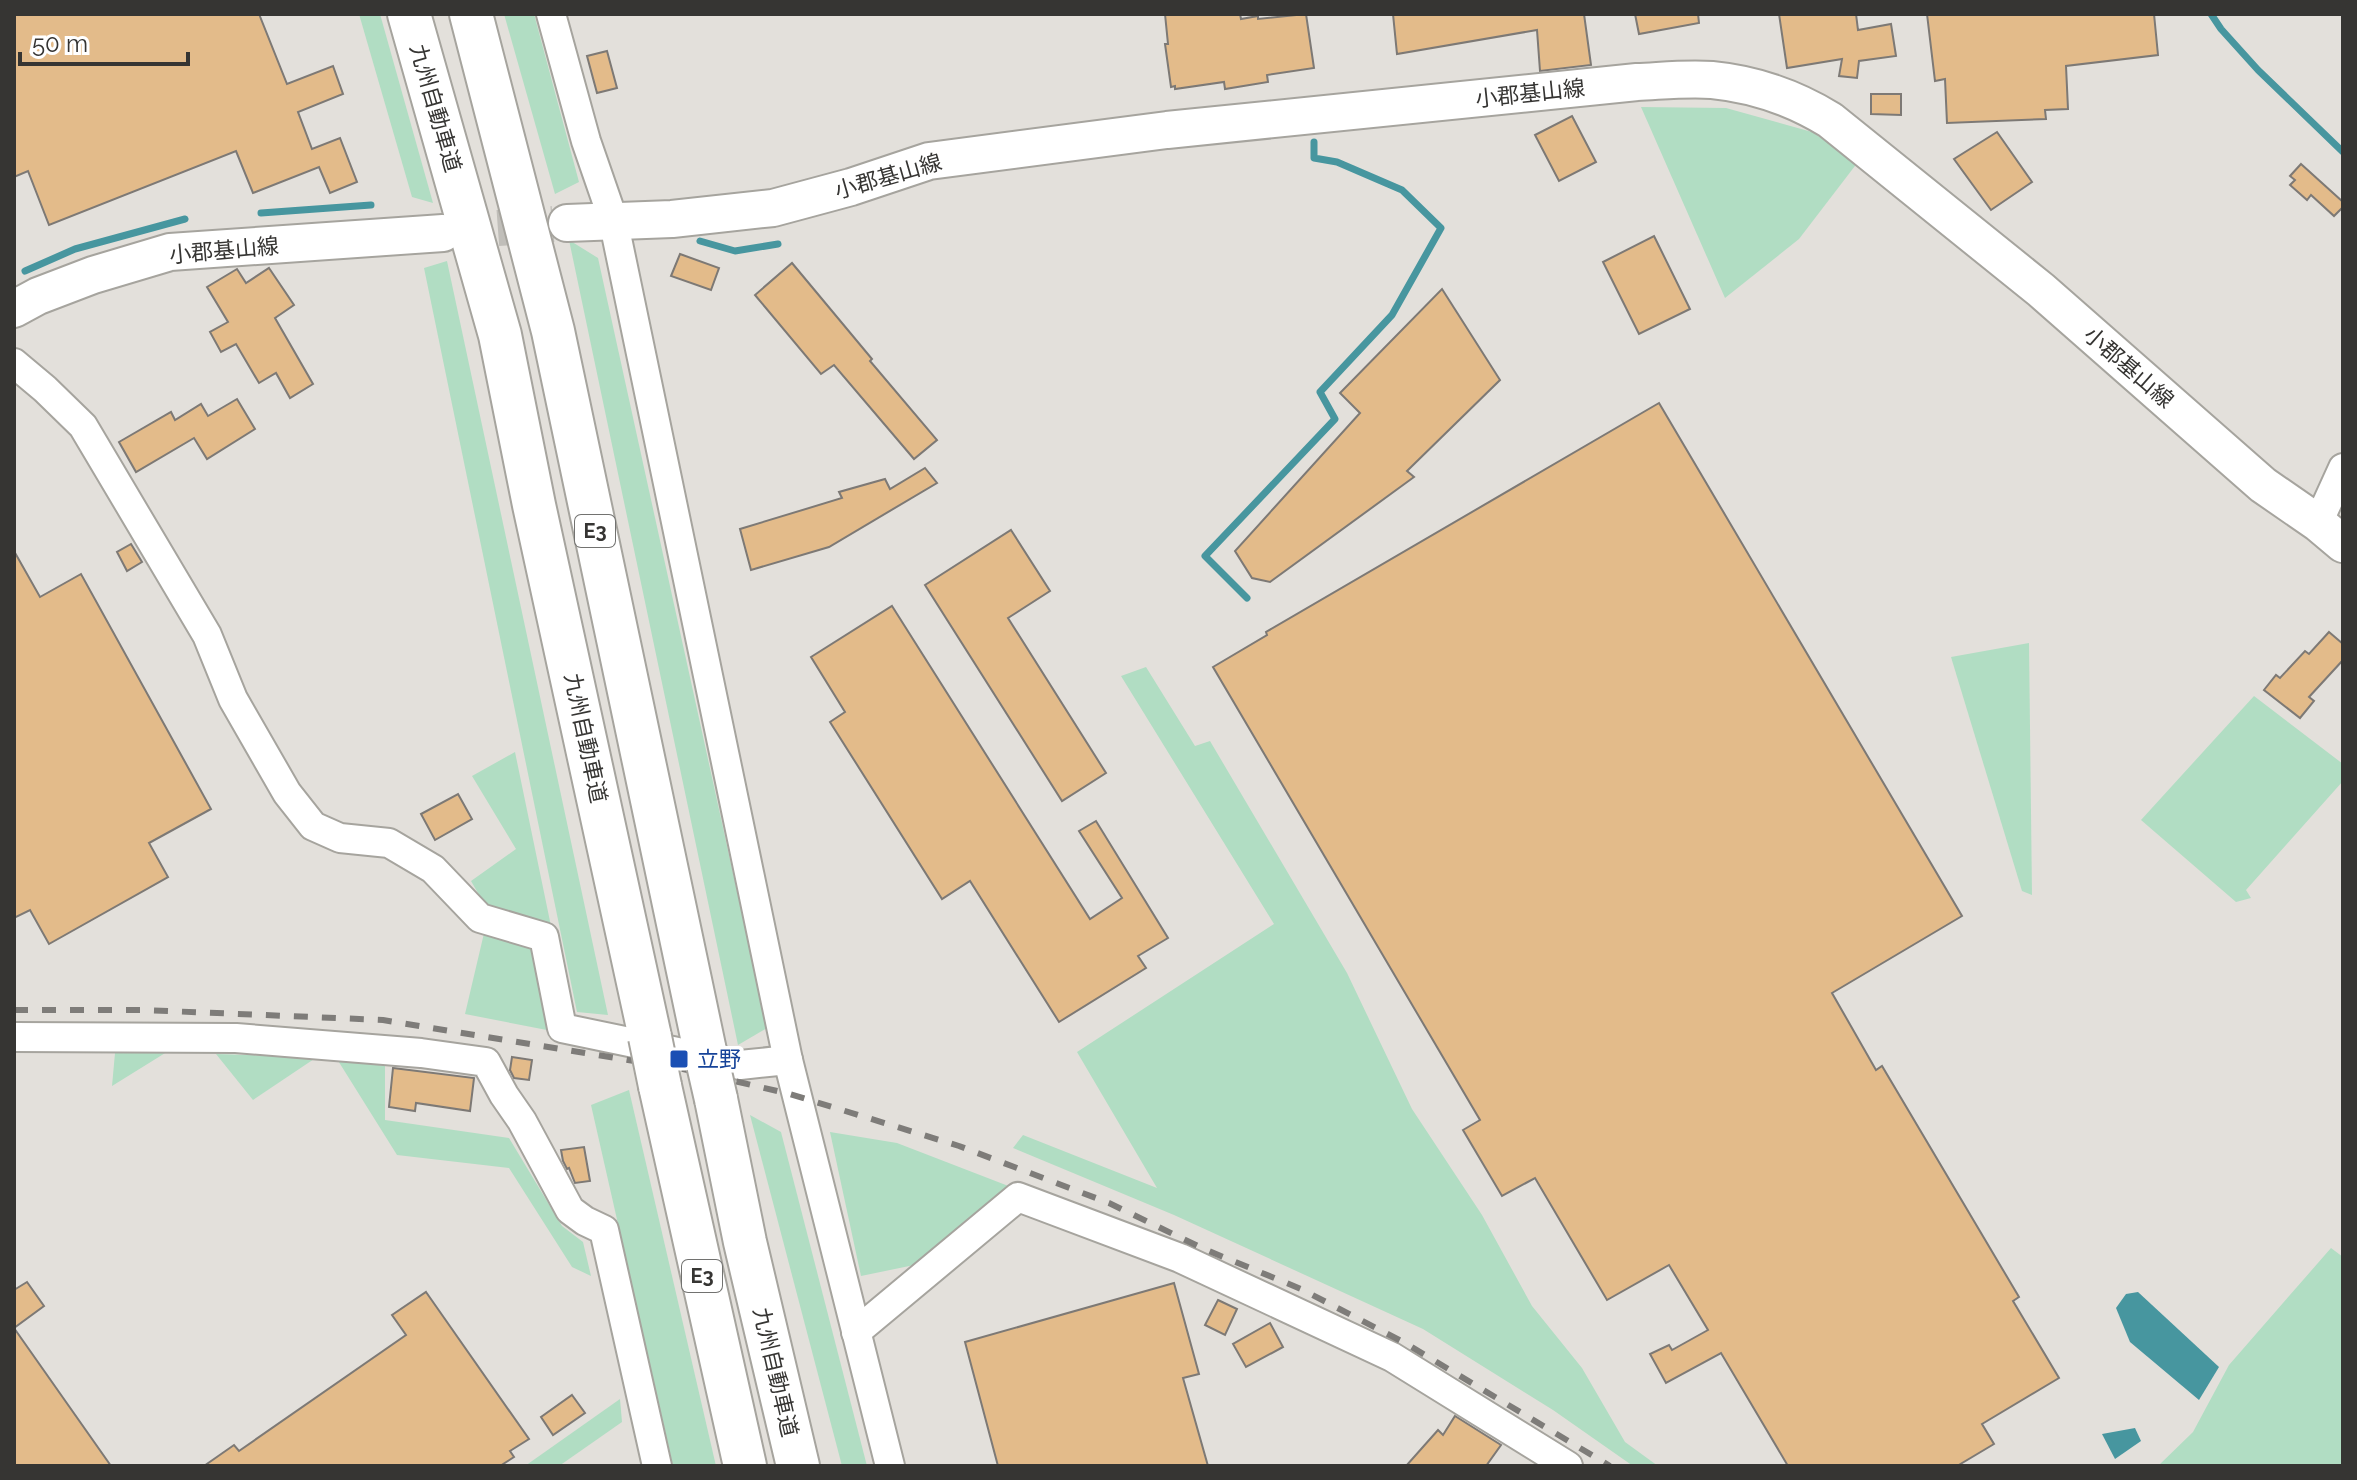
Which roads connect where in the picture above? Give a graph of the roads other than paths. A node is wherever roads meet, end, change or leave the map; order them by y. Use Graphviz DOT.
graph roads {
  1 [pos="409,14"];
  2 [pos="471,14"];
  3 [pos="551,14"];
  4 [pos="613,219"];
  5 [pos="567,223"];
  6 [pos="443,233"];
  7 [pos="14,309"];
  8 [pos="14,363"];
  9 [pos="2343,468"];
  10 [pos="2330,533"];
  11 [pos="14,1037"];
  12 [pos="788,1060"];
  13 [pos="856,1332"];
  14 [pos="657,1466"];
  15 [pos="745,1466"];
  16 [pos="798,1466"];
  17 [pos="890,1466"];
  18 [pos="1568,1466"];
  1 -- 15 [label="highway, 九州自動車道 / E3, bridge"];
  2 -- 16 [label="highway, 九州自動車道 / E3, bridge"];
  3 -- 4 [label="street"];
  4 -- 5 [label="main road, 小郡基山線"];
  4 -- 10 [label="main road, 小郡基山線"];
  4 -- 12 [label="street"];
  6 -- 7 [label="main road, 小郡基山線"];
  8 -- 12 [label="street"];
  9 -- 10 [label="street"];
  11 -- 14 [label="street"];
  12 -- 13 [label="street"];
  13 -- 17 [label="street"];
  13 -- 18 [label="street"];
}
